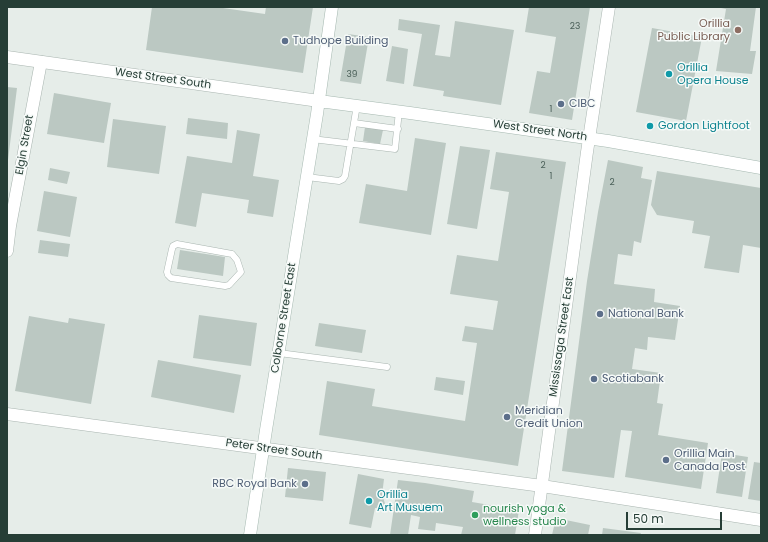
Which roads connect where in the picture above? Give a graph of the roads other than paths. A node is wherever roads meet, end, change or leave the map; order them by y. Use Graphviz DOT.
graph roads {
  1 [pos="332,7"];
  2 [pos="609,7"];
  3 [pos="7,57"];
  4 [pos="40,62"];
  5 [pos="318,101"];
  6 [pos="357,106"];
  7 [pos="399,111"];
  8 [pos="354,123"];
  9 [pos="398,129"];
  10 [pos="312,139"];
  11 [pos="589,139"];
  12 [pos="351,143"];
  13 [pos="761,168"];
  14 [pos="306,177"];
  15 [pos="7,251"];
  16 [pos="240,272"];
  17 [pos="279,353"];
  18 [pos="387,367"];
  19 [pos="7,414"];
  20 [pos="263,448"];
  21 [pos="542,486"];
  22 [pos="761,520"];
  23 [pos="250,535"];
  24 [pos="535,535"];
  1 -- 5 [label="street, Colborne Street East"];
  2 -- 11 [label="street, Mississaga Street East"];
  3 -- 4 [label="street, West Street South"];
  4 -- 5 [label="street, West Street South"];
  4 -- 15 [label="street, Elgin Street"];
  5 -- 6 [label="street, West Street North"];
  5 -- 10 [label="street, Colborne Street East"];
  6 -- 7 [label="street, West Street North"];
  6 -- 8 [label="lane"];
  7 -- 9 [label="lane"];
  7 -- 11 [label="street, West Street North"];
  8 -- 9 [label="lane"];
  8 -- 12 [label="lane"];
  9 -- 12 [label="lane"];
  10 -- 12 [label="lane"];
  10 -- 14 [label="street, Colborne Street East"];
  11 -- 13 [label="street, West Street North"];
  11 -- 21 [label="street, Mississaga Street East"];
  12 -- 14 [label="lane"];
  14 -- 17 [label="street, Colborne Street East"];
  16 -- 16 [label="lane"];
  17 -- 18 [label="lane"];
  17 -- 20 [label="street, Colborne Street East"];
  19 -- 20 [label="street, Peter Street South"];
  20 -- 21 [label="street, Peter Street South"];
  20 -- 23 [label="street, Colborne Street East"];
  21 -- 22 [label="street, Peter Street South"];
  21 -- 24 [label="street, Mississaga Street East"];
}
